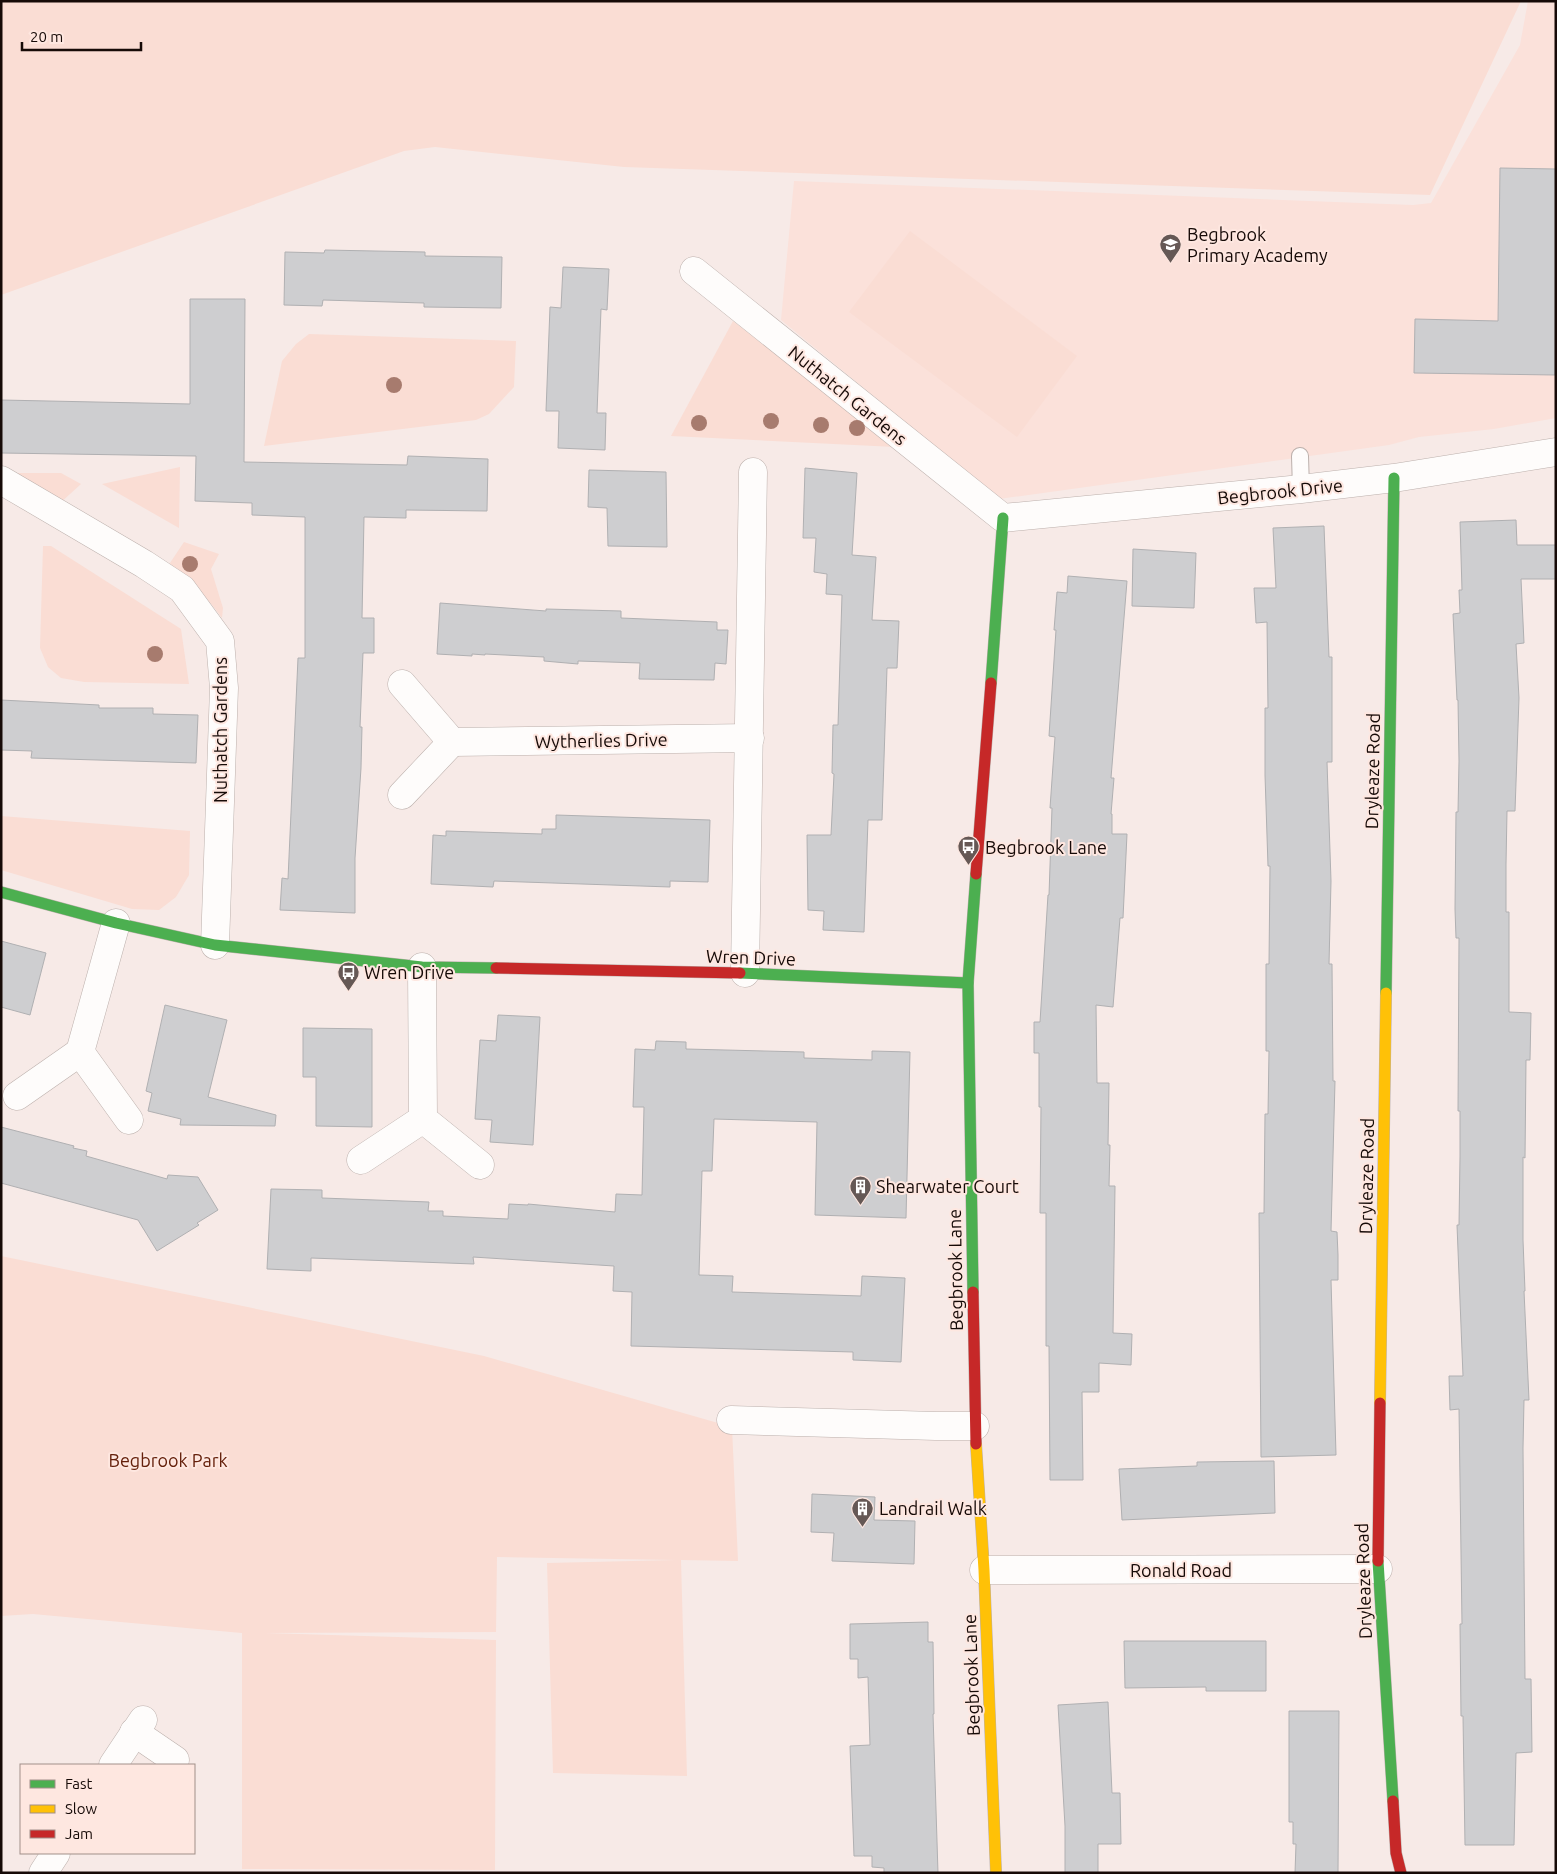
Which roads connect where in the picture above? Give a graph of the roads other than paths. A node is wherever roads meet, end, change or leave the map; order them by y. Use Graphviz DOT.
graph roads {
  1 [pos="694,271"];
  2 [pos="1556,452"];
  3 [pos="1300,456"];
  4 [pos="753,472"];
  5 [pos="1394,478"];
  6 [pos="1,480"];
  7 [pos="1301,490"];
  8 [pos="1003,518"];
  9 [pos="402,684"];
  10 [pos="750,738"];
  11 [pos="452,742"];
  12 [pos="402,795"];
  13 [pos="1,892"];
  14 [pos="116,922"];
  15 [pos="215,945"];
  16 [pos="422,967"];
  17 [pos="745,974"];
  18 [pos="968,983"];
  19 [pos="80,1052"];
  20 [pos="17,1096"];
  21 [pos="423,1118"];
  22 [pos="129,1120"];
  23 [pos="361,1160"];
  24 [pos="480,1165"];
  25 [pos="731,1420"];
  26 [pos="975,1426"];
  27 [pos="1378,1569"];
  28 [pos="984,1570"];
  29 [pos="175,1760"];
  30 [pos="114,1764"];
  31 [pos="55,1854"];
  32 [pos="43,1873"];
  33 [pos="996,1873"];
  34 [pos="1401,1873"];
  1 -- 8 [label="street, Nuthatch Gardens"];
  2 -- 5 [label="street, Begbrook Drive"];
  3 -- 7 [label="lane"];
  4 -- 10 [label="street"];
  5 -- 7 [label="street, Begbrook Drive"];
  5 -- 27 [label="street, Dryleaze Road"];
  6 -- 15 [label="street, Nuthatch Gardens"];
  7 -- 8 [label="street, Begbrook Drive"];
  8 -- 18 [label="street, Begbrook Lane"];
  9 -- 11 [label="street"];
  10 -- 11 [label="street, Wytherlies Drive"];
  10 -- 17 [label="street"];
  11 -- 12 [label="street"];
  13 -- 14 [label="street, Wren Drive"];
  14 -- 15 [label="street, Wren Drive"];
  14 -- 19 [label="street"];
  15 -- 16 [label="street, Wren Drive"];
  16 -- 17 [label="street, Wren Drive"];
  16 -- 21 [label="street"];
  17 -- 18 [label="street, Wren Drive"];
  18 -- 26 [label="street, Begbrook Lane"];
  19 -- 20 [label="street"];
  19 -- 22 [label="street"];
  21 -- 23 [label="street"];
  21 -- 24 [label="street"];
  25 -- 26 [label="street"];
  26 -- 28 [label="street, Begbrook Lane"];
  27 -- 28 [label="street, Ronald Road"];
  27 -- 34 [label="street, Dryleaze Road"];
  28 -- 33 [label="street, Begbrook Lane"];
  29 -- 30 [label="street"];
  31 -- 32 [label="street"];
}
